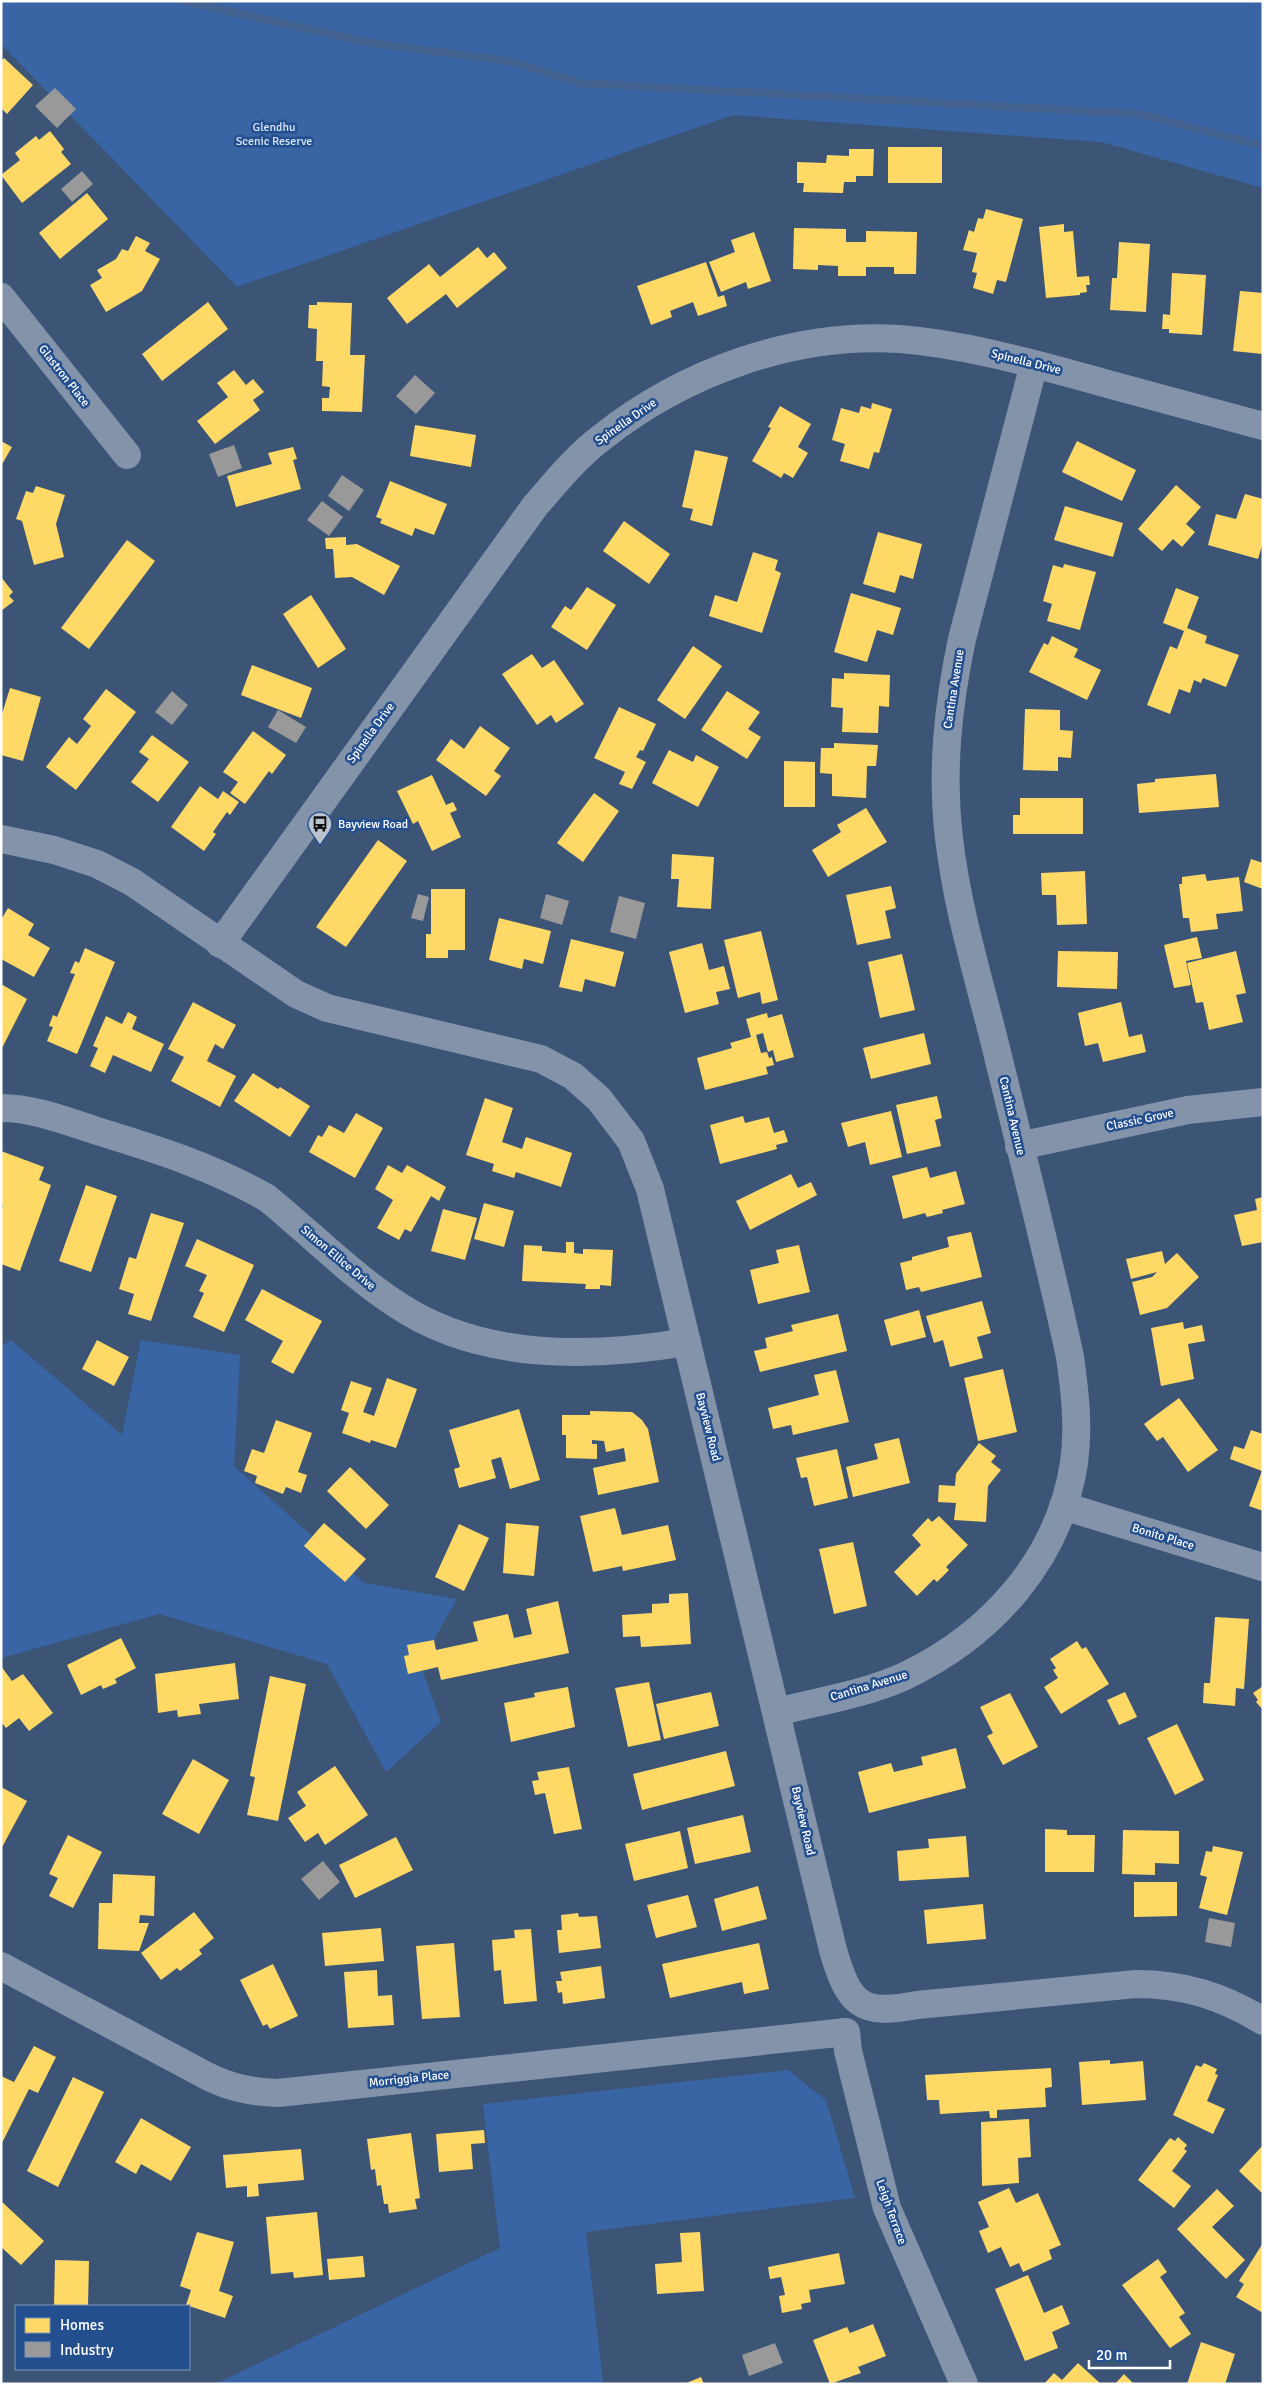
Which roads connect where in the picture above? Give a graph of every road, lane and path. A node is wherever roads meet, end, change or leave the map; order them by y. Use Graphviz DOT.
graph roads {
  1 [pos="1,297"];
  2 [pos="1034,364"];
  3 [pos="1263,426"];
  4 [pos="126,455"];
  5 [pos="1,839"];
  6 [pos="220,944"];
  7 [pos="1263,1102"];
  8 [pos="1,1108"];
  9 [pos="1019,1146"];
  10 [pos="687,1342"];
  11 [pos="1063,1506"];
  12 [pos="1263,1567"];
  13 [pos="777,1712"];
  14 [pos="1,1966"];
  15 [pos="860,2004"];
  16 [pos="1263,2021"];
  17 [pos="846,2032"];
  18 [pos="964,2384"];
  1 -- 4 [label="street, Glastron Place"];
  2 -- 3 [label="street, Spinella Drive"];
  2 -- 6 [label="street, Spinella Drive"];
  2 -- 9 [label="street, Cantina Avenue"];
  5 -- 6 [label="street, Bayview Road"];
  6 -- 10 [label="street, Bayview Road"];
  7 -- 9 [label="street, Classic Grove"];
  8 -- 10 [label="street, Simon Ellice Drive"];
  9 -- 11 [label="street, Cantina Avenue"];
  10 -- 13 [label="street, Bayview Road"];
  11 -- 12 [label="street, Bonito Place"];
  11 -- 13 [label="street, Cantina Avenue"];
  13 -- 15 [label="street, Bayview Road"];
  14 -- 17 [label="street, Morriggia Place"];
  15 -- 16 [label="street"];
  15 -- 17 [label="street"];
  17 -- 18 [label="street, Leigh Terrace"];
}
